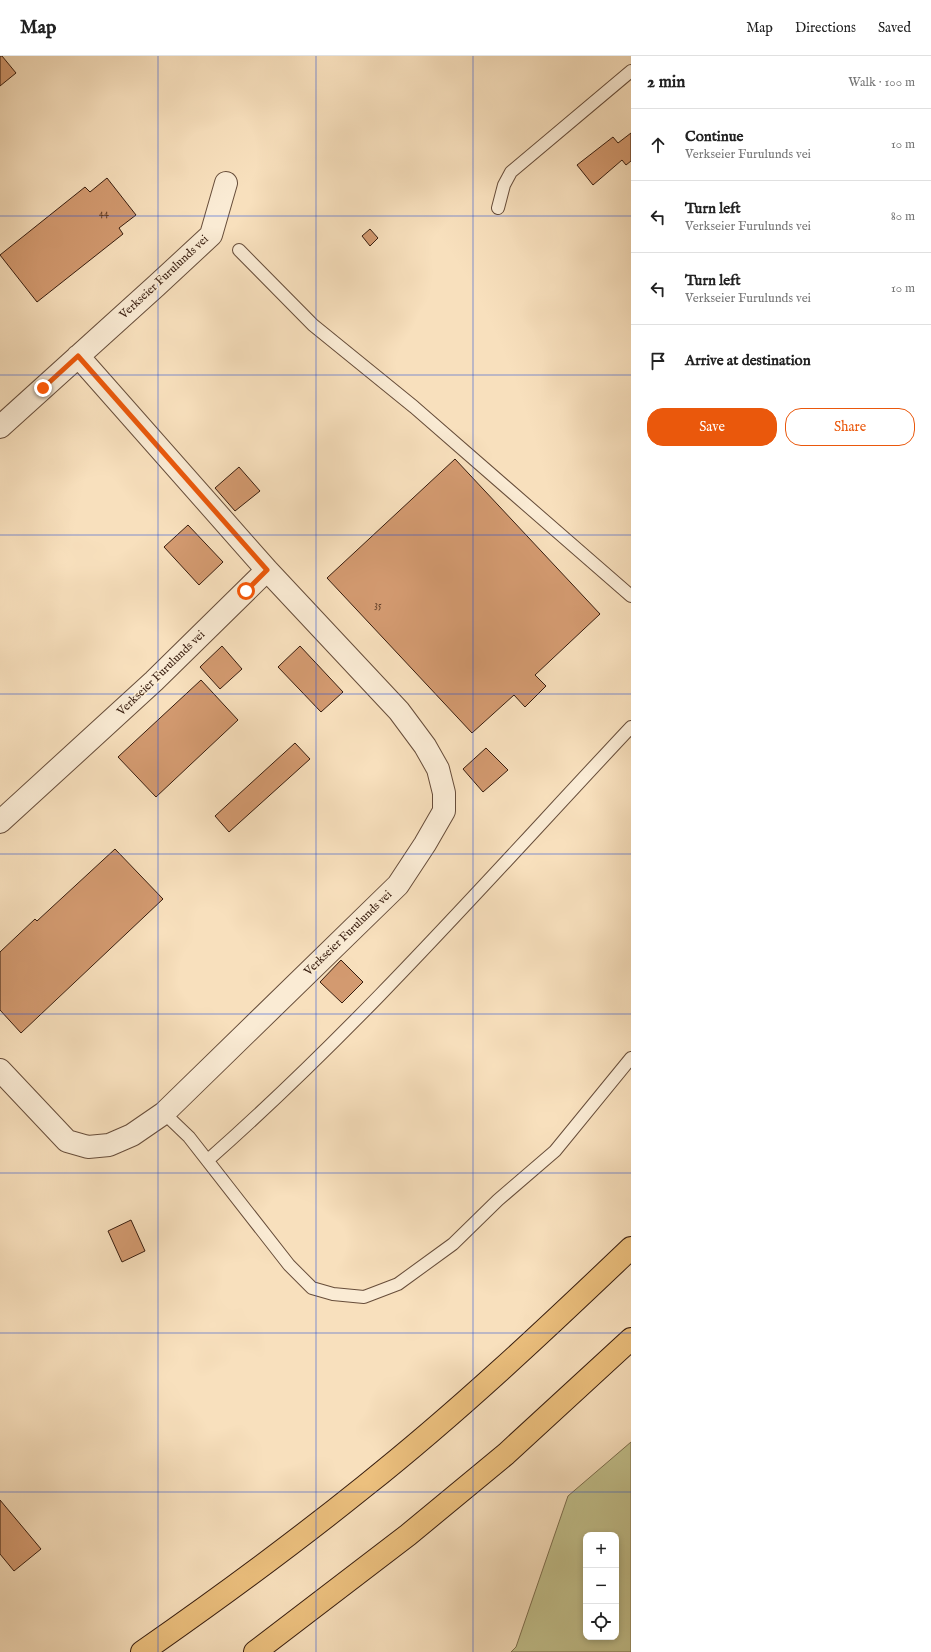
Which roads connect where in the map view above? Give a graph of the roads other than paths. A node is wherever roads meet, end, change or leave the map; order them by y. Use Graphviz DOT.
graph roads {
  1 [pos="631,71"];
  2 [pos="226,183"];
  3 [pos="498,208"];
  4 [pos="239,250"];
  5 [pos="78,356"];
  6 [pos="0,427"];
  7 [pos="267,570"];
  8 [pos="631,596"];
  9 [pos="631,727"];
  10 [pos="0,822"];
  11 [pos="631,1058"];
  12 [pos="0,1070"];
  13 [pos="164,1113"];
  14 [pos="208,1160"];
  15 [pos="631,1248"];
  16 [pos="631,1339"];
  17 [pos="622,1350"];
  18 [pos="142,1652"];
  19 [pos="255,1652"];
  1 -- 3 [label="lane"];
  2 -- 5 [label="street, Verkseier Furulunds vei"];
  4 -- 8 [label="lane"];
  5 -- 6 [label="street, Verkseier Furulunds vei"];
  5 -- 7 [label="street, Verkseier Furulunds vei"];
  7 -- 10 [label="street, Verkseier Furulunds vei"];
  7 -- 13 [label="street, Verkseier Furulunds vei"];
  9 -- 14 [label="lane"];
  11 -- 14 [label="lane"];
  12 -- 13 [label="street, Verkseier Furulunds vei"];
  13 -- 14 [label="lane"];
  15 -- 18 [label="highway"];
  16 -- 17 [label="highway"];
  17 -- 19 [label="highway"];
}
